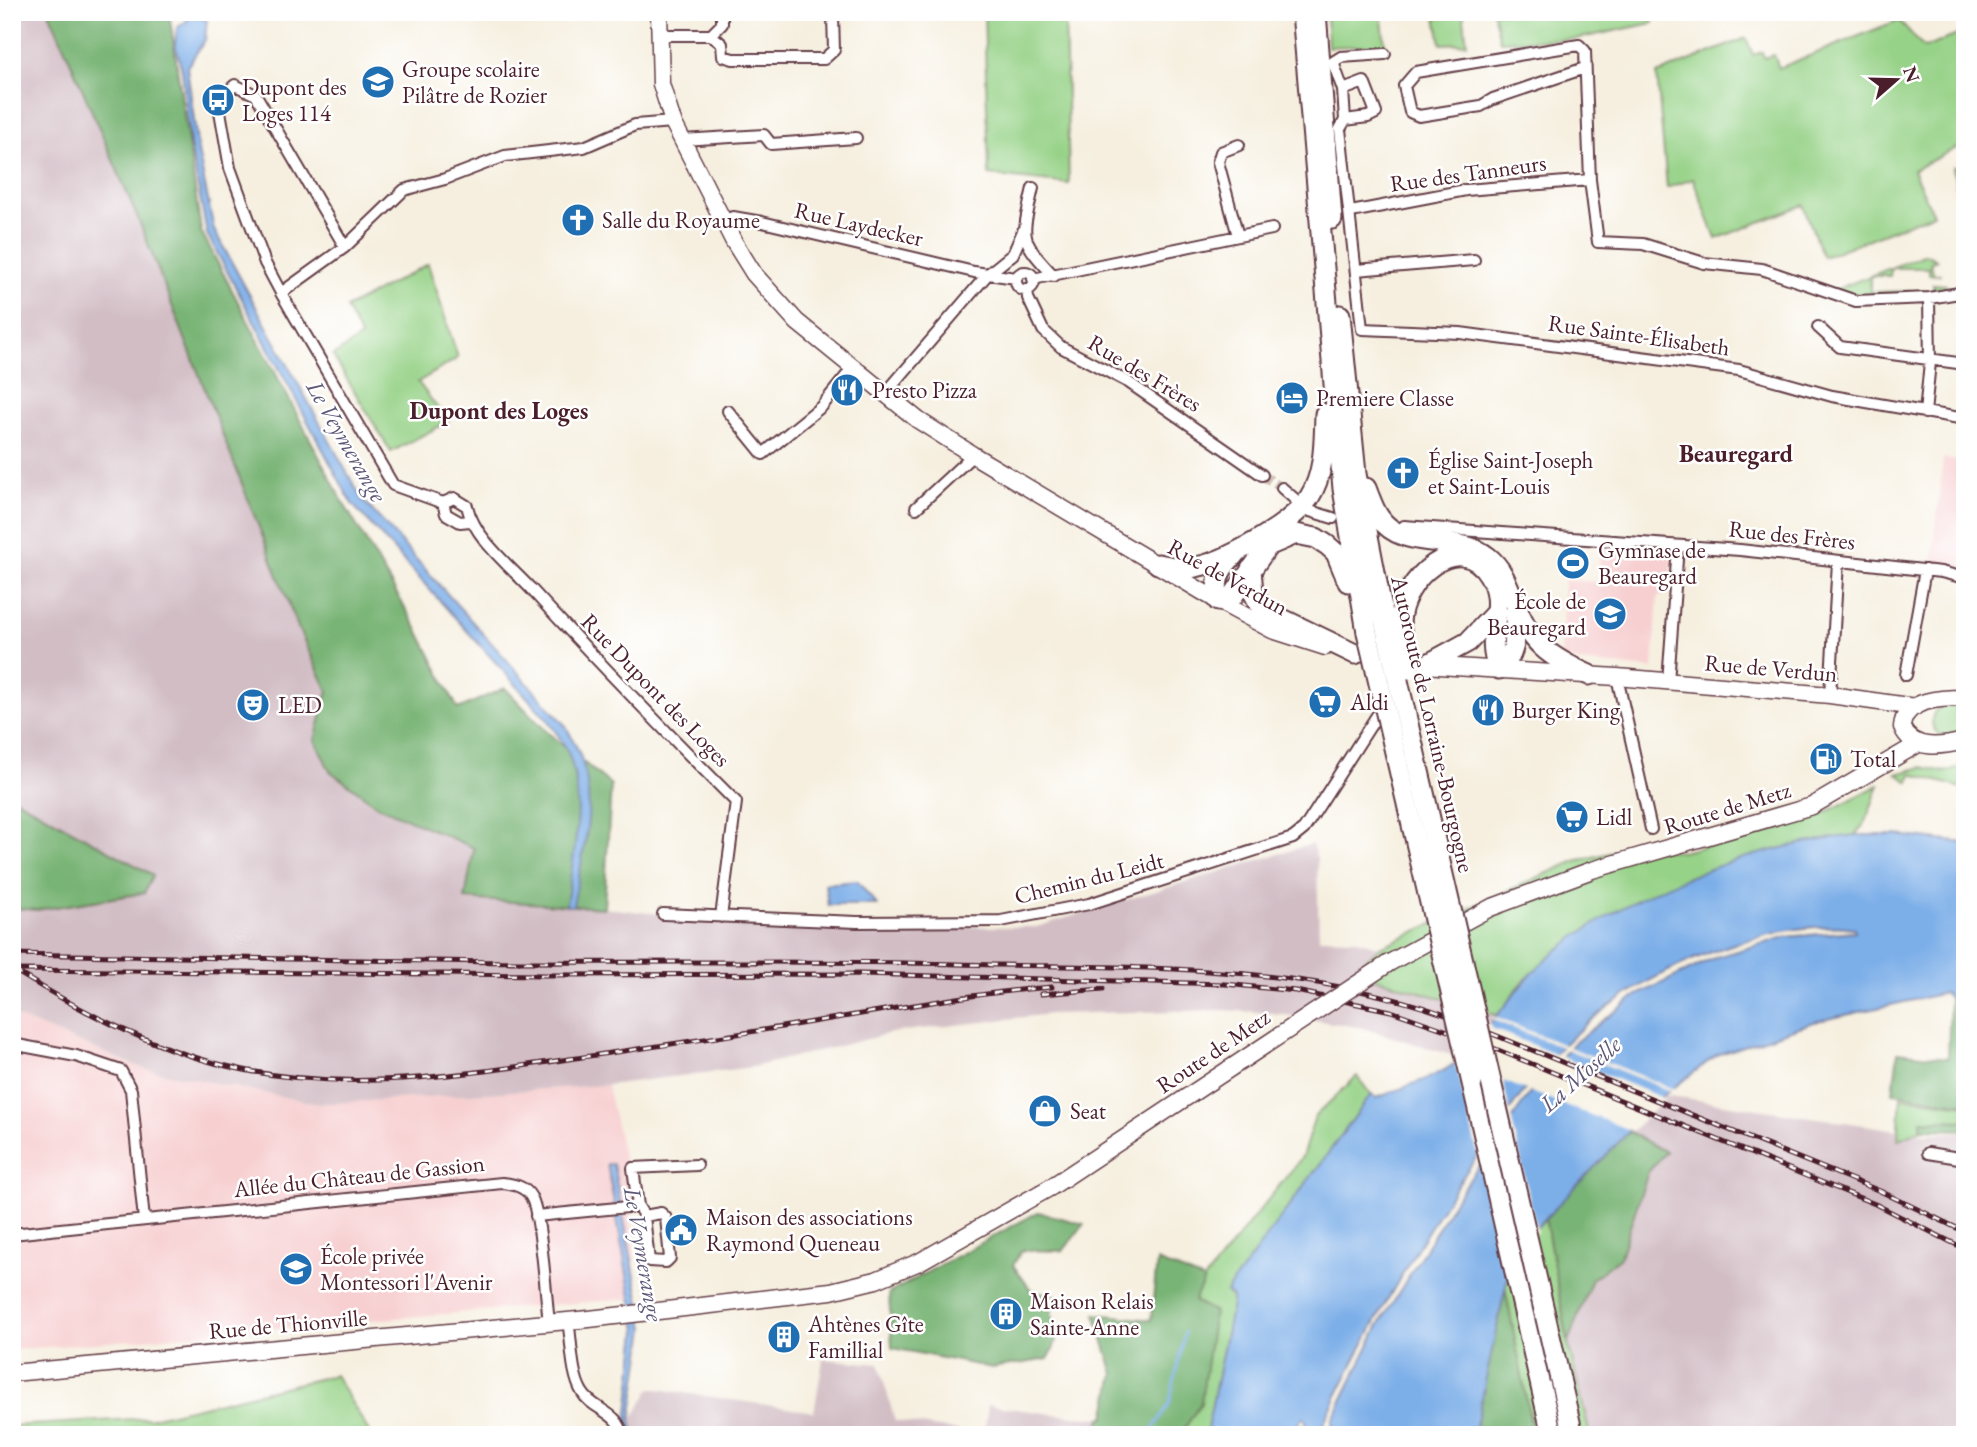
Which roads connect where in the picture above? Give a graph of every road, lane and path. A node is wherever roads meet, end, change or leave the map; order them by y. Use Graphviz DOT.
graph roads {
  1 [pos="659,12"];
  2 [pos="722,12"];
  3 [pos="829,12"];
  4 [pos="1302,12"];
  5 [pos="1316,12"];
  6 [pos="658,35"];
  7 [pos="711,35"];
  8 [pos="1385,54"];
  9 [pos="1585,68"];
  10 [pos="1343,90"];
  11 [pos="1345,120"];
  12 [pos="673,122"];
  13 [pos="856,138"];
  14 [pos="682,140"];
  15 [pos="1239,145"];
  16 [pos="1590,180"];
  17 [pos="1033,188"];
  18 [pos="1351,212"];
  19 [pos="721,221"];
  20 [pos="1272,229"];
  21 [pos="1023,231"];
  22 [pos="1238,236"];
  23 [pos="345,247"];
  24 [pos="1474,260"];
  25 [pos="1356,270"];
  26 [pos="987,275"];
  27 [pos="1054,276"];
  28 [pos="1030,284"];
  29 [pos="1965,292"];
  30 [pos="281,293"];
  31 [pos="1929,298"];
  32 [pos="1327,322"];
  33 [pos="1818,327"];
  34 [pos="1930,362"];
  35 [pos="1965,364"];
  36 [pos="852,369"];
  37 [pos="885,394"];
  38 [pos="728,411"];
  39 [pos="1925,413"];
  40 [pos="1965,419"];
  41 [pos="973,455"];
  42 [pos="1356,474"];
  43 [pos="1262,475"];
  44 [pos="1282,488"];
  45 [pos="1297,501"];
  46 [pos="443,503"];
  47 [pos="916,508"];
  48 [pos="1310,511"];
  49 [pos="1333,518"];
  50 [pos="470,521"];
  51 [pos="1404,526"];
  52 [pos="1678,546"];
  53 [pos="1239,550"];
  54 [pos="1838,562"];
  55 [pos="1158,564"];
  56 [pos="1251,569"];
  57 [pos="1925,570"];
  58 [pos="1965,578"];
  59 [pos="1218,601"];
  60 [pos="1507,608"];
  61 [pos="1385,628"];
  62 [pos="1355,654"];
  63 [pos="1399,663"];
  64 [pos="1426,665"];
  65 [pos="1499,669"];
  66 [pos="1589,675"];
  67 [pos="1906,675"];
  68 [pos="1617,677"];
  69 [pos="1668,682"];
  70 [pos="1830,695"];
  71 [pos="1965,698"];
  72 [pos="1858,699"];
  73 [pos="1915,707"];
  74 [pos="1903,727"];
  75 [pos="1965,741"];
  76 [pos="1918,744"];
  77 [pos="1872,769"];
  78 [pos="1651,829"];
  79 [pos="663,914"];
  80 [pos="721,917"];
  81 [pos="12,1044"];
  82 [pos="1928,1153"];
  83 [pos="1965,1159"];
  84 [pos="697,1164"];
  85 [pos="641,1211"];
  86 [pos="536,1216"];
  87 [pos="144,1220"];
  88 [pos="12,1234"];
  89 [pos="568,1321"];
  90 [pos="549,1322"];
  91 [pos="12,1373"];
  92 [pos="1550,1381"];
  93 [pos="622,1435"];
  94 [pos="1552,1435"];
  95 [pos="1573,1435"];
  1 -- 6 [label="main road, Rue de Verdun"];
  2 -- 7 [label="street"];
  3 -- 7 [label="street"];
  4 -- 32 [label="highway, Autoroute de Lorraine-Bourgogne"];
  5 -- 42 [label="highway, Autoroute de Lorraine-Bourgogne"];
  6 -- 7 [label="street"];
  6 -- 12 [label="main road, Rue de Verdun"];
  8 -- 10 [label="street"];
  9 -- 9 [label="street"];
  9 -- 16 [label="street"];
  10 -- 11 [label="street"];
  10 -- 11 [label="street"];
  11 -- 18 [label="street"];
  12 -- 14 [label="main road, Rue de Verdun"];
  12 -- 23 [label="street"];
  13 -- 14 [label="street"];
  14 -- 19 [label="main road, Rue de Verdun"];
  15 -- 22 [label="street"];
  16 -- 18 [label="street, Rue des Tanneurs"];
  16 -- 31 [label="street"];
  17 -- 21 [label="street"];
  18 -- 25 [label="street"];
  19 -- 26 [label="street, Rue Laydecker"];
  19 -- 36 [label="main road, Rue de Verdun"];
  20 -- 22 [label="street"];
  21 -- 26 [label="street"];
  21 -- 27 [label="street"];
  22 -- 27 [label="street"];
  23 -- 30 [label="street"];
  23 -- 30 [label="street, Rue Dupont des Loges"];
  24 -- 25 [label="street"];
  25 -- 39 [label="street, Rue Sainte-Élisabeth"];
  26 -- 28 [label="street, Rue Laydecker"];
  26 -- 37 [label="street"];
  27 -- 28 [label="street"];
  28 -- 43 [label="street, Rue des Frères"];
  29 -- 31 [label="street"];
  30 -- 46 [label="street, Rue Dupont des Loges"];
  31 -- 34 [label="street"];
  32 -- 53 [label="highway"];
  32 -- 61 [label="highway, Autoroute de Lorraine-Bourgogne"];
  33 -- 34 [label="street"];
  34 -- 35 [label="street"];
  34 -- 39 [label="street"];
  36 -- 37 [label="main road, Rue de Verdun"];
  36 -- 38 [label="street"];
  37 -- 41 [label="main road, Rue de Verdun"];
  39 -- 40 [label="street, Rue Sainte-Élisabeth"];
  41 -- 47 [label="street"];
  41 -- 55 [label="main road, Rue de Verdun"];
  42 -- 60 [label="highway"];
  42 -- 61 [label="highway, Autoroute de Lorraine-Bourgogne"];
  44 -- 45 [label="street"];
  46 -- 50 [label="street, Rue Dupont des Loges"];
  46 -- 50 [label="street, Rue Dupont des Loges"];
  48 -- 49 [label="street"];
  50 -- 80 [label="street, Rue Dupont des Loges"];
  51 -- 52 [label="street, Rue des Frères"];
  52 -- 54 [label="street, Rue des Frères"];
  52 -- 69 [label="street"];
  53 -- 55 [label="highway"];
  53 -- 59 [label="highway"];
  54 -- 57 [label="street, Rue des Frères"];
  54 -- 70 [label="street"];
  55 -- 59 [label="main road, Rue de Verdun"];
  56 -- 59 [label="highway"];
  56 -- 61 [label="highway"];
  56 -- 62 [label="highway"];
  57 -- 58 [label="street, Rue des Frères"];
  57 -- 67 [label="street"];
  59 -- 62 [label="main road, Rue de Verdun"];
  60 -- 61 [label="highway"];
  60 -- 64 [label="highway"];
  60 -- 65 [label="highway"];
  60 -- 66 [label="highway"];
  61 -- 92 [label="highway, Autoroute de Lorraine-Bourgogne, bridge"];
  61 -- 92 [label="highway, Autoroute de Lorraine-Bourgogne, bridge"];
  62 -- 63 [label="main road, Rue de Verdun"];
  63 -- 64 [label="main road, Rue de Verdun"];
  63 -- 80 [label="street, Chemin du Leidt"];
  64 -- 65 [label="main road, Rue de Verdun"];
  65 -- 66 [label="main road, Rue de Verdun"];
  66 -- 68 [label="main road, Rue de Verdun"];
  68 -- 69 [label="main road, Rue de Verdun"];
  68 -- 78 [label="street"];
  69 -- 70 [label="main road, Rue de Verdun"];
  70 -- 72 [label="main road, Rue de Verdun"];
  71 -- 73 [label="main road"];
  72 -- 73 [label="main road, Rue de Verdun"];
  72 -- 74 [label="main road"];
  73 -- 74 [label="main road, Route de Metz"];
  74 -- 76 [label="main road"];
  74 -- 77 [label="main road, Route de Metz"];
  75 -- 76 [label="main road"];
  76 -- 77 [label="main road, Route de Metz"];
  77 -- 89 [label="main road, Route de Metz, bridge"];
  79 -- 80 [label="street, Chemin du Leidt"];
  81 -- 87 [label="street"];
  82 -- 83 [label="street"];
  84 -- 85 [label="street"];
  85 -- 85 [label="street"];
  85 -- 86 [label="street"];
  86 -- 87 [label="street, Allée du Château de Gassion"];
  86 -- 90 [label="street, Allée du Château de Gassion"];
  87 -- 88 [label="street, Allée du Château de Gassion"];
  89 -- 90 [label="main road, Rue de Thionville"];
  89 -- 93 [label="street"];
  90 -- 91 [label="main road, Rue de Thionville"];
  92 -- 94 [label="highway, Autoroute de Lorraine-Bourgogne"];
  92 -- 95 [label="highway, Autoroute de Lorraine-Bourgogne"];
}
